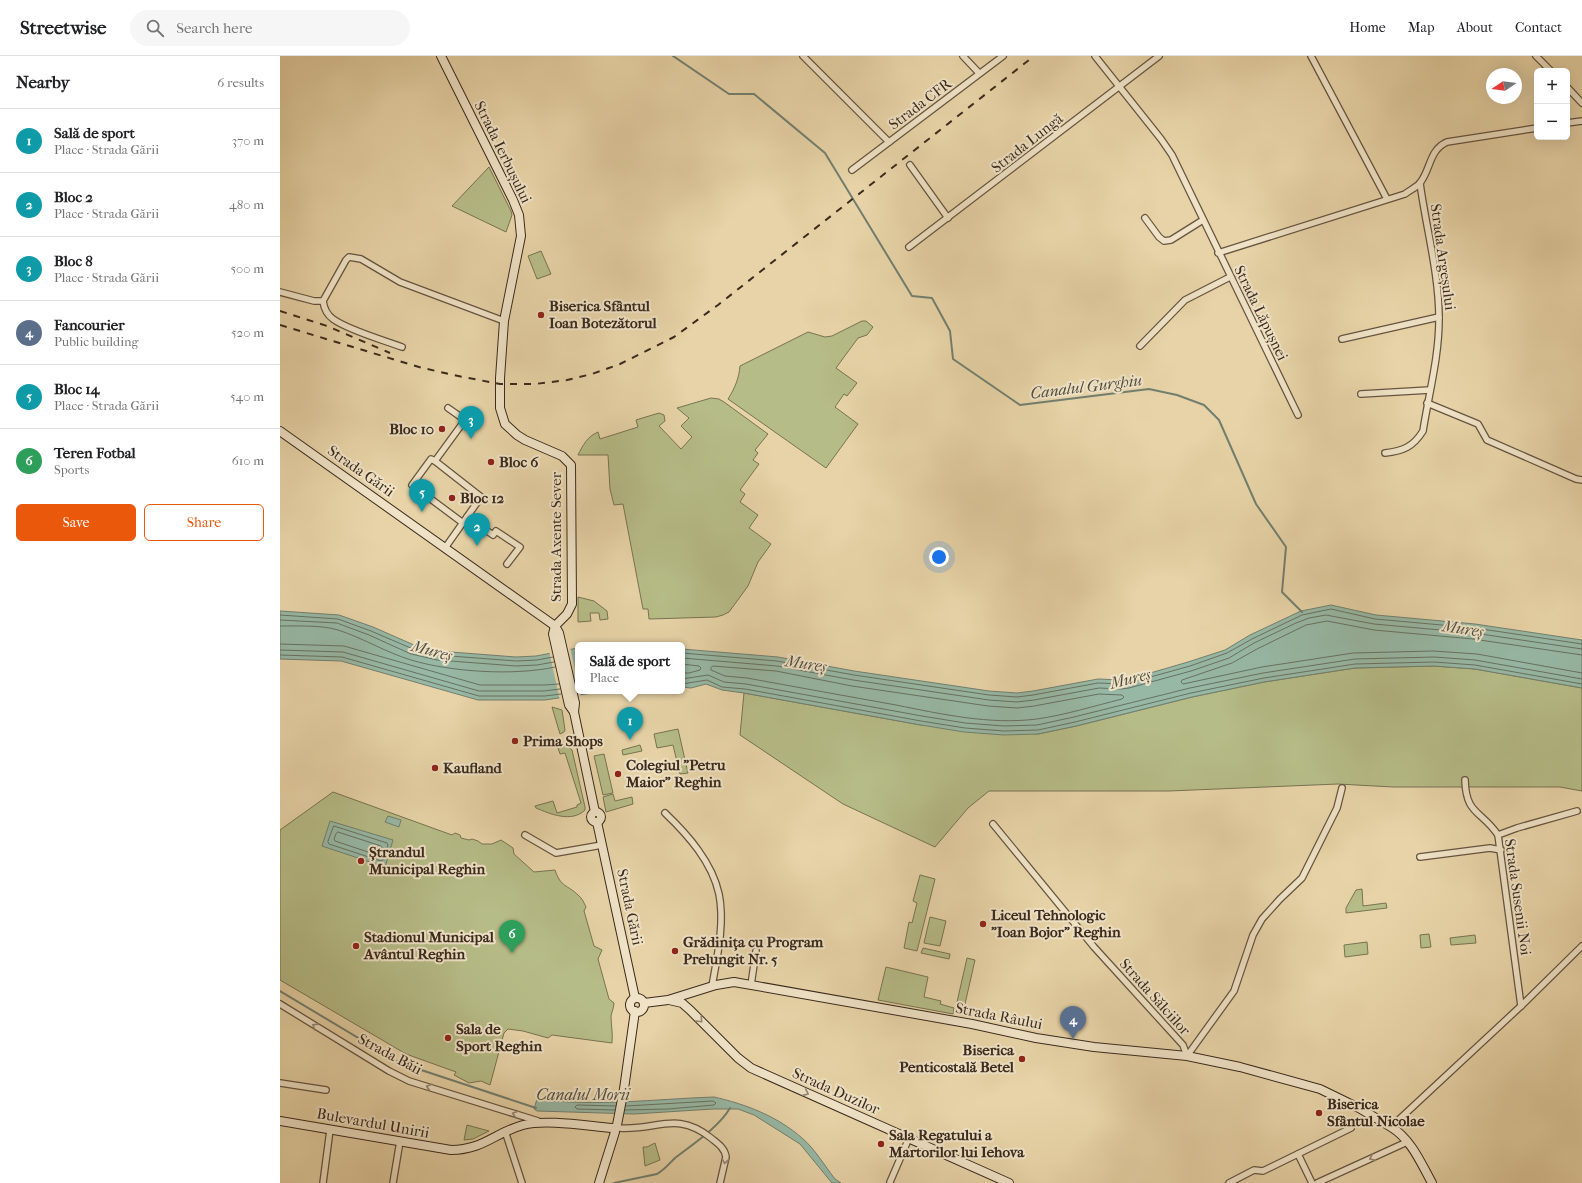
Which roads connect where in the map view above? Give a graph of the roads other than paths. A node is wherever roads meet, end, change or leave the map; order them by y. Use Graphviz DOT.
graph roads {
  1 [pos="441,56"];
  2 [pos="803,56"];
  3 [pos="963,56"];
  4 [pos="1003,56"];
  5 [pos="1095,56"];
  6 [pos="1159,56"];
  7 [pos="1311,56"];
  8 [pos="1536,56"];
  9 [pos="1548,68"];
  10 [pos="979,73"];
  11 [pos="1120,87"];
  12 [pos="1570,90"];
  13 [pos="1582,103"];
  14 [pos="1582,121"];
  15 [pos="1570,123"];
  16 [pos="1534,128"];
  17 [pos="889,142"];
  18 [pos="910,165"];
  19 [pos="852,170"];
  20 [pos="1420,182"];
  21 [pos="1387,199"];
  22 [pos="948,218"];
  23 [pos="1145,218"];
  24 [pos="1203,220"];
  25 [pos="909,248"];
  26 [pos="1218,253"];
  27 [pos="1230,277"];
  28 [pos="280,292"];
  29 [pos="323,301"];
  30 [pos="1439,317"];
  31 [pos="504,321"];
  32 [pos="1342,339"];
  33 [pos="1140,346"];
  34 [pos="402,347"];
  35 [pos="500,384"];
  36 [pos="1430,390"];
  37 [pos="1361,394"];
  38 [pos="1427,403"];
  39 [pos="448,408"];
  40 [pos="1298,415"];
  41 [pos="465,420"];
  42 [pos="476,420"];
  43 [pos="280,431"];
  44 [pos="1385,453"];
  45 [pos="435,461"];
  46 [pos="1582,480"];
  47 [pos="467,517"];
  48 [pos="463,523"];
  49 [pos="445,548"];
  50 [pos="507,564"];
  51 [pos="556,631"];
  52 [pos="1465,780"];
  53 [pos="1342,788"];
  54 [pos="1577,811"];
  55 [pos="665,813"];
  56 [pos="993,824"];
  57 [pos="525,835"];
  58 [pos="1498,835"];
  59 [pos="602,845"];
  60 [pos="1501,850"];
  61 [pos="1420,857"];
  62 [pos="1582,946"];
  63 [pos="756,951"];
  64 [pos="751,985"];
  65 [pos="712,986"];
  66 [pos="635,998"];
  67 [pos="668,1000"];
  68 [pos="644,1003"];
  69 [pos="280,1004"];
  70 [pos="1521,1006"];
  71 [pos="635,1011"];
  72 [pos="1187,1056"];
  73 [pos="280,1083"];
  74 [pos="326,1090"];
  75 [pos="280,1121"];
  76 [pos="542,1122"];
  77 [pos="616,1126"];
  78 [pos="1391,1127"];
  79 [pos="1351,1128"];
  80 [pos="330,1130"];
  81 [pos="505,1131"];
  82 [pos="909,1138"];
  83 [pos="400,1141"];
  84 [pos="1407,1142"];
  85 [pos="1298,1154"];
  86 [pos="890,1182"];
  87 [pos="323,1183"];
  88 [pos="393,1183"];
  89 [pos="522,1183"];
  90 [pos="599,1183"];
  91 [pos="720,1183"];
  92 [pos="1009,1183"];
  93 [pos="1229,1183"];
  94 [pos="1312,1183"];
  95 [pos="1317,1183"];
  96 [pos="1432,1183"];
  1 -- 31 [label="main road, Strada Ierbușului"];
  2 -- 17 [label="street"];
  3 -- 10 [label="street"];
  4 -- 10 [label="street, Strada CFR"];
  5 -- 11 [label="street, Strada Lăpușnei"];
  6 -- 11 [label="street, Strada Lungă"];
  7 -- 21 [label="street"];
  8 -- 9 [label="street"];
  10 -- 17 [label="street, Strada CFR"];
  11 -- 22 [label="street, Strada Lungă"];
  11 -- 24 [label="street, Strada Lăpușnei"];
  12 -- 13 [label="street"];
  14 -- 15 [label="street"];
  16 -- 20 [label="street, Strada Argeșului"];
  17 -- 19 [label="street, Strada CFR"];
  18 -- 22 [label="street"];
  20 -- 21 [label="street, Strada Argeșului"];
  20 -- 30 [label="street, Strada Argeșului"];
  21 -- 26 [label="street, Strada Argeșului"];
  22 -- 25 [label="street, Strada Lungă"];
  23 -- 24 [label="street"];
  24 -- 26 [label="street, Strada Lăpușnei"];
  26 -- 27 [label="street, Strada Lăpușnei"];
  27 -- 33 [label="street"];
  27 -- 40 [label="street, Strada Lăpușnei"];
  28 -- 29 [label="street"];
  29 -- 31 [label="street"];
  29 -- 34 [label="street"];
  30 -- 32 [label="street"];
  30 -- 36 [label="street, Strada Argeșului"];
  31 -- 35 [label="main road, Strada Ierbușului"];
  35 -- 51 [label="main road, Strada Axente Sever"];
  36 -- 37 [label="street"];
  36 -- 38 [label="street, Strada Argeșului"];
  38 -- 44 [label="street, Strada Argeșului"];
  38 -- 46 [label="street"];
  39 -- 41 [label="street"];
  41 -- 42 [label="street"];
  41 -- 45 [label="street, Strada Gării"];
  43 -- 49 [label="main road, Strada Gării"];
  45 -- 47 [label="street"];
  45 -- 48 [label="street, Strada Gării"];
  47 -- 48 [label="street"];
  47 -- 50 [label="street"];
  48 -- 49 [label="street"];
  49 -- 51 [label="main road, Strada Gării"];
  51 -- 59 [label="main road, Strada Gării"];
  52 -- 58 [label="street, Strada Susenii Noi"];
  53 -- 72 [label="street, Strada Sălciilor"];
  54 -- 58 [label="street"];
  55 -- 65 [label="street"];
  56 -- 72 [label="street, Strada Sălciilor"];
  57 -- 59 [label="street"];
  58 -- 60 [label="street, Strada Susenii Noi"];
  59 -- 66 [label="main road, Strada Gării"];
  60 -- 61 [label="street"];
  60 -- 70 [label="street, Strada Susenii Noi"];
  62 -- 70 [label="street"];
  63 -- 64 [label="street"];
  64 -- 65 [label="main road, Strada Râului"];
  64 -- 72 [label="main road, Strada Râului"];
  65 -- 67 [label="main road, Strada Râului"];
  66 -- 68 [label="main road"];
  66 -- 71 [label="main road"];
  67 -- 68 [label="main road, Strada Râului"];
  67 -- 82 [label="main road, Strada Duzilor, one-way"];
  68 -- 71 [label="main road"];
  76 -- 69 [label="street, Strada Băii, one-way"];
  70 -- 78 [label="street"];
  71 -- 77 [label="main road"];
  72 -- 78 [label="main road, Strada Râului"];
  73 -- 74 [label="street"];
  75 -- 80 [label="main road, Bulevardul Unirii"];
  76 -- 77 [label="main road, Bulevardul Unirii"];
  76 -- 81 [label="main road, Bulevardul Unirii"];
  77 -- 90 [label="main road"];
  77 -- 91 [label="street, one-way"];
  78 -- 84 [label="main road, Strada Râului"];
  79 -- 85 [label="street"];
  80 -- 83 [label="main road, Bulevardul Unirii"];
  80 -- 87 [label="street"];
  81 -- 83 [label="main road, Bulevardul Unirii"];
  81 -- 89 [label="street"];
  82 -- 86 [label="street"];
  82 -- 92 [label="main road, Strada Duzilor"];
  83 -- 88 [label="street"];
  84 -- 95 [label="street, one-way"];
  84 -- 96 [label="main road, Strada Râului"];
  85 -- 93 [label="street"];
  85 -- 94 [label="street"];
}
